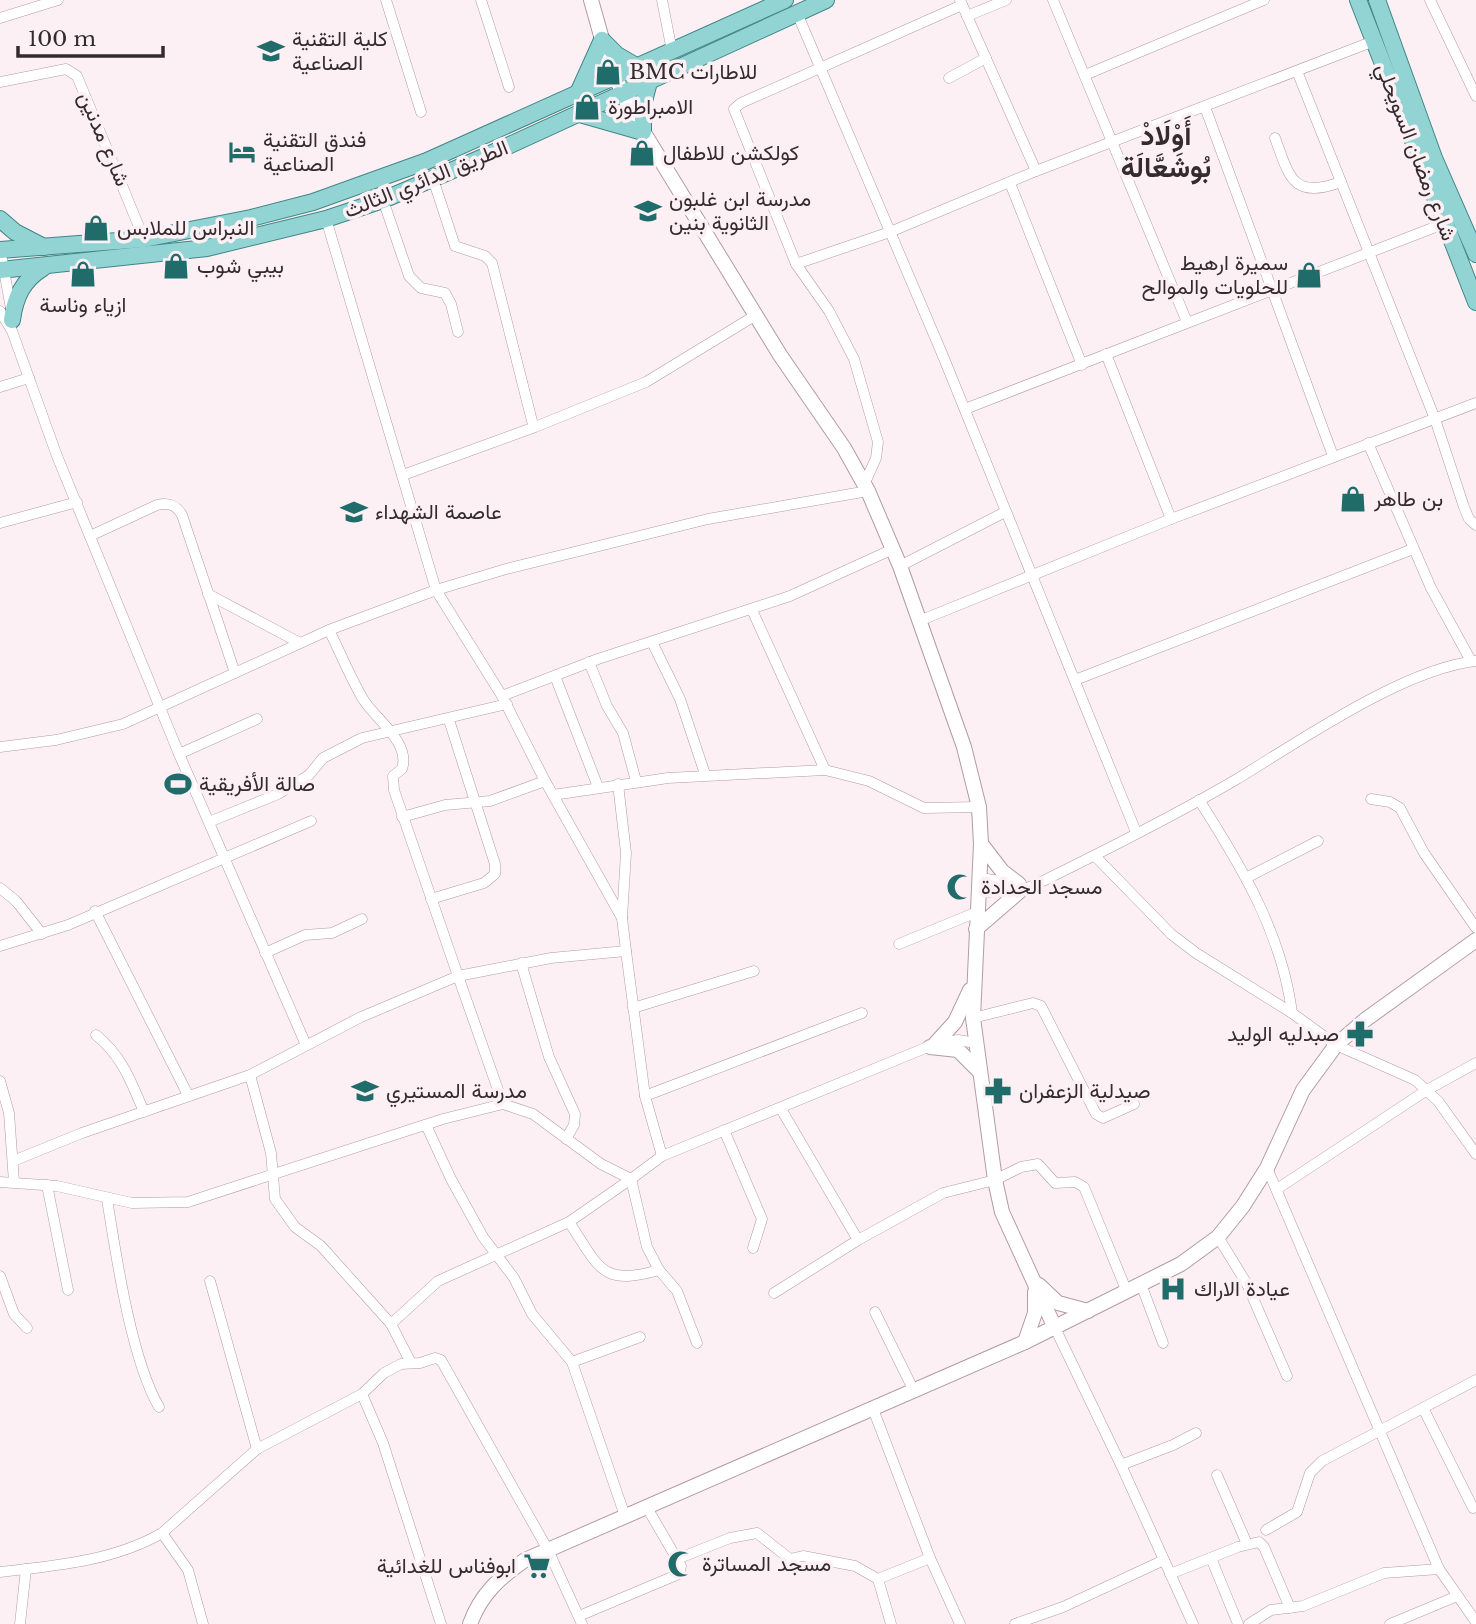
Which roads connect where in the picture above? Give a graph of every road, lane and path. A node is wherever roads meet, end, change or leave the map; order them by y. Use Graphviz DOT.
graph roads {
  1 [pos="58,0"];
  2 [pos="386,0"];
  3 [pos="481,0"];
  4 [pos="591,0"];
  5 [pos="662,0"];
  6 [pos="785,0"];
  7 [pos="826,0"];
  8 [pos="1006,0"];
  9 [pos="1053,0"];
  10 [pos="1264,0"];
  11 [pos="1358,0"];
  12 [pos="1377,0"];
  13 [pos="1430,0"];
  14 [pos="961,2"];
  15 [pos="797,13"];
  16 [pos="967,16"];
  17 [pos="0,18"];
  18 [pos="602,40"];
  19 [pos="1374,41"];
  20 [pos="672,51"];
  21 [pos="986,58"];
  22 [pos="636,66"];
  23 [pos="823,68"];
  24 [pos="1297,71"];
  25 [pos="1085,75"];
  26 [pos="614,76"];
  27 [pos="949,78"];
  28 [pos="0,82"];
  29 [pos="649,82"];
  30 [pos="509,87"];
  31 [pos="579,92"];
  32 [pos="623,94"];
  33 [pos="1476,96"];
  34 [pos="1205,107"];
  35 [pos="421,112"];
  36 [pos="580,114"];
  37 [pos="643,132"];
  38 [pos="1275,138"];
  39 [pos="1112,144"];
  40 [pos="1036,171"];
  41 [pos="433,179"];
  42 [pos="1341,182"];
  43 [pos="1010,183"];
  44 [pos="383,200"];
  45 [pos="0,219"];
  46 [pos="326,219"];
  47 [pos="1443,224"];
  48 [pos="890,232"];
  49 [pos="144,239"];
  50 [pos="47,248"];
  51 [pos="0,249"];
  52 [pos="1370,254"];
  53 [pos="1476,254"];
  54 [pos="796,264"];
  55 [pos="45,267"];
  56 [pos="2,270"];
  57 [pos="1273,288"];
  58 [pos="1476,302"];
  59 [pos="756,315"];
  60 [pos="6,320"];
  61 [pos="1187,322"];
  62 [pos="458,332"];
  63 [pos="1106,354"];
  64 [pos="1082,365"];
  65 [pos="29,378"];
  66 [pos="0,387"];
  67 [pos="1476,403"];
  68 [pos="965,408"];
  69 [pos="1435,419"];
  70 [pos="532,421"];
  71 [pos="1368,443"];
  72 [pos="1333,456"];
  73 [pos="403,475"];
  74 [pos="866,488"];
  75 [pos="77,502"];
  76 [pos="1005,512"];
  77 [pos="1171,519"];
  78 [pos="0,523"];
  79 [pos="1476,525"];
  80 [pos="90,536"];
  81 [pos="893,549"];
  82 [pos="1413,549"];
  83 [pos="900,566"];
  84 [pos="1031,577"];
  85 [pos="436,590"];
  86 [pos="208,594"];
  87 [pos="752,610"];
  88 [pos="919,621"];
  89 [pos="329,630"];
  90 [pos="653,642"];
  91 [pos="300,643"];
  92 [pos="1473,661"];
  93 [pos="589,662"];
  94 [pos="235,673"];
  95 [pos="555,676"];
  96 [pos="1075,680"];
  97 [pos="505,700"];
  98 [pos="160,706"];
  99 [pos="257,719"];
  100 [pos="449,720"];
  101 [pos="389,729"];
  102 [pos="0,747"];
  103 [pos="179,754"];
  104 [pos="825,770"];
  105 [pos="705,774"];
  106 [pos="545,780"];
  107 [pos="636,781"];
  108 [pos="618,784"];
  109 [pos="598,787"];
  110 [pos="553,795"];
  111 [pos="1371,799"];
  112 [pos="1199,800"];
  113 [pos="478,803"];
  114 [pos="979,807"];
  115 [pos="402,817"];
  116 [pos="311,821"];
  117 [pos="209,822"];
  118 [pos="1136,832"];
  119 [pos="1318,841"];
  120 [pos="981,844"];
  121 [pos="1095,856"];
  122 [pos="225,858"];
  123 [pos="1246,878"];
  124 [pos="980,885"];
  125 [pos="1019,887"];
  126 [pos="0,888"];
  127 [pos="431,899"];
  128 [pos="95,911"];
  129 [pos="977,912"];
  130 [pos="622,918"];
  131 [pos="362,919"];
  132 [pos="1476,928"];
  133 [pos="976,929"];
  134 [pos="42,934"];
  135 [pos="1476,940"];
  136 [pos="899,944"];
  137 [pos="0,946"];
  138 [pos="626,951"];
  139 [pos="265,953"];
  140 [pos="521,963"];
  141 [pos="754,971"];
  142 [pos="458,976"];
  143 [pos="972,982"];
  144 [pos="633,1008"];
  145 [pos="862,1013"];
  146 [pos="1292,1013"];
  147 [pos="973,1018"];
  148 [pos="96,1035"];
  149 [pos="976,1043"];
  150 [pos="306,1045"];
  151 [pos="932,1045"];
  152 [pos="1336,1045"];
  153 [pos="1476,1063"];
  154 [pos="982,1074"];
  155 [pos="250,1075"];
  156 [pos="0,1081"];
  157 [pos="1427,1090"];
  158 [pos="188,1096"];
  159 [pos="645,1096"];
  160 [pos="503,1104"];
  161 [pos="1135,1104"];
  162 [pos="781,1109"];
  163 [pos="144,1112"];
  164 [pos="426,1125"];
  165 [pos="724,1130"];
  166 [pos="566,1139"];
  167 [pos="1476,1153"];
  168 [pos="662,1156"];
  169 [pos="13,1161"];
  170 [pos="1267,1168"];
  171 [pos="273,1173"];
  172 [pos="631,1179"];
  173 [pos="995,1180"];
  174 [pos="0,1182"];
  175 [pos="14,1182"];
  176 [pos="47,1185"];
  177 [pos="1278,1189"];
  178 [pos="107,1199"];
  179 [pos="569,1222"];
  180 [pos="1218,1237"];
  181 [pos="858,1240"];
  182 [pos="753,1248"];
  183 [pos="494,1255"];
  184 [pos="659,1270"];
  185 [pos="0,1276"];
  186 [pos="1032,1279"];
  187 [pos="210,1281"];
  188 [pos="1141,1284"];
  189 [pos="68,1290"];
  190 [pos="1127,1292"];
  191 [pos="774,1293"];
  192 [pos="1088,1311"];
  193 [pos="875,1312"];
  194 [pos="391,1324"];
  195 [pos="27,1328"];
  196 [pos="1055,1328"];
  197 [pos="640,1337"];
  198 [pos="1025,1342"];
  199 [pos="697,1343"];
  200 [pos="1163,1343"];
  201 [pos="572,1362"];
  202 [pos="411,1363"];
  203 [pos="1287,1376"];
  204 [pos="1476,1380"];
  205 [pos="914,1391"];
  206 [pos="362,1394"];
  207 [pos="159,1407"];
  208 [pos="1423,1408"];
  209 [pos="873,1409"];
  210 [pos="1381,1431"];
  211 [pos="1196,1433"];
  212 [pos="257,1449"];
  213 [pos="1121,1465"];
  214 [pos="1217,1475"];
  215 [pos="646,1506"];
  216 [pos="1473,1508"];
  217 [pos="625,1516"];
  218 [pos="1266,1530"];
  219 [pos="162,1533"];
  220 [pos="1247,1544"];
  221 [pos="548,1550"];
  222 [pos="930,1558"];
  223 [pos="1211,1558"];
  224 [pos="677,1559"];
  225 [pos="1164,1560"];
  226 [pos="26,1569"];
  227 [pos="1438,1569"];
  228 [pos="0,1572"];
  229 [pos="1170,1574"];
  230 [pos="878,1579"];
  231 [pos="1455,1597"];
  232 [pos="1290,1608"];
  233 [pos="581,1620"];
  234 [pos="1473,1620"];
  235 [pos="20,1624"];
  236 [pos="203,1624"];
  237 [pos="441,1624"];
  238 [pos="470,1624"];
  239 [pos="891,1624"];
  240 [pos="960,1624"];
  241 [pos="1015,1624"];
  242 [pos="1193,1624"];
  243 [pos="1238,1624"];
  244 [pos="1249,1624"];
  245 [pos="1390,1624"];
  1 -- 17 [label="street"];
  2 -- 35 [label="street"];
  3 -- 30 [label="street"];
  4 -- 18 [label="street"];
  5 -- 20 [label="street"];
  6 -- 20 [label="main road, الطريق الدائري الثالث"];
  7 -- 15 [label="main road, الطريق الدائري الثالث"];
  8 -- 16 [label="street"];
  9 -- 25 [label="street"];
  10 -- 25 [label="street"];
  11 -- 19 [label="main road, شارع رمضان السويحلي"];
  12 -- 53 [label="main road, شارع رمضان السويحلي"];
  13 -- 33 [label="street"];
  14 -- 16 [label="street"];
  14 -- 23 [label="street"];
  15 -- 23 [label="street"];
  15 -- 29 [label="main road, الطريق الدائري الثالث"];
  16 -- 21 [label="street"];
  18 -- 22 [label="main road"];
  18 -- 26 [label="street"];
  18 -- 31 [label="main road"];
  19 -- 24 [label="street"];
  19 -- 47 [label="main road, شارع رمضان السويحلي"];
  20 -- 22 [label="main road, الطريق الدائري الثالث"];
  21 -- 27 [label="street"];
  21 -- 40 [label="street"];
  22 -- 26 [label="main road, الطريق الدائري الثالث"];
  23 -- 48 [label="street"];
  23 -- 54 [label="street"];
  24 -- 34 [label="street"];
  24 -- 42 [label="street"];
  25 -- 39 [label="street"];
  26 -- 31 [label="main road, الطريق الدائري الثالث"];
  26 -- 32 [label="street"];
  28 -- 49 [label="street, شارع مدنين"];
  29 -- 32 [label="main road, الطريق الدائري الثالث"];
  29 -- 37 [label="main road"];
  31 -- 49 [label="main road, الطريق الدائري الثالث"];
  32 -- 36 [label="main road, الطريق الدائري الثالث"];
  32 -- 37 [label="street"];
  34 -- 39 [label="street"];
  34 -- 57 [label="street"];
  36 -- 37 [label="main road"];
  36 -- 41 [label="main road, الطريق الدائري الثالث"];
  37 -- 59 [label="street"];
  38 -- 42 [label="street"];
  39 -- 40 [label="street"];
  39 -- 61 [label="street"];
  40 -- 43 [label="street"];
  41 -- 44 [label="main road, الطريق الدائري الثالث"];
  41 -- 70 [label="street"];
  42 -- 52 [label="street"];
  43 -- 48 [label="street"];
  43 -- 64 [label="street"];
  44 -- 46 [label="main road, الطريق الدائري الثالث"];
  44 -- 62 [label="street"];
  45 -- 50 [label="main road"];
  46 -- 55 [label="main road, الطريق الدائري الثالث"];
  46 -- 73 [label="street"];
  47 -- 52 [label="street"];
  47 -- 58 [label="main road, شارع رمضان السويحلي"];
  48 -- 54 [label="street"];
  48 -- 68 [label="street"];
  49 -- 50 [label="main road, الطريق الدائري الثالث"];
  50 -- 51 [label="main road, الطريق الدائري الثالث"];
  51 -- 56 [label="street"];
  52 -- 57 [label="street"];
  52 -- 69 [label="street"];
  54 -- 74 [label="street"];
  55 -- 56 [label="main road, الطريق الدائري الثالث"];
  55 -- 60 [label="main road"];
  56 -- 60 [label="street"];
  57 -- 61 [label="street"];
  57 -- 72 [label="street"];
  59 -- 73 [label="street"];
  59 -- 74 [label="street"];
  60 -- 65 [label="street"];
  61 -- 63 [label="street"];
  63 -- 64 [label="street"];
  63 -- 77 [label="street"];
  64 -- 68 [label="street"];
  65 -- 66 [label="street"];
  65 -- 75 [label="street"];
  67 -- 69 [label="street"];
  68 -- 76 [label="street"];
  69 -- 71 [label="street"];
  69 -- 79 [label="street"];
  71 -- 72 [label="street"];
  71 -- 82 [label="street"];
  72 -- 77 [label="street"];
  73 -- 85 [label="street"];
  74 -- 81 [label="street"];
  74 -- 85 [label="street"];
  75 -- 78 [label="street"];
  75 -- 80 [label="street"];
  76 -- 83 [label="street"];
  76 -- 84 [label="street"];
  77 -- 84 [label="street"];
  80 -- 86 [label="street"];
  80 -- 98 [label="street"];
  81 -- 83 [label="street"];
  81 -- 87 [label="street"];
  82 -- 92 [label="street"];
  82 -- 96 [label="street"];
  83 -- 88 [label="street"];
  84 -- 88 [label="street"];
  84 -- 96 [label="street"];
  85 -- 89 [label="street"];
  85 -- 97 [label="street"];
  86 -- 91 [label="street"];
  86 -- 94 [label="street"];
  87 -- 90 [label="street"];
  87 -- 104 [label="street"];
  88 -- 114 [label="street"];
  89 -- 91 [label="street"];
  89 -- 101 [label="street"];
  90 -- 93 [label="street"];
  90 -- 105 [label="street"];
  91 -- 94 [label="street"];
  92 -- 112 [label="street"];
  93 -- 95 [label="street"];
  93 -- 107 [label="street"];
  94 -- 98 [label="street"];
  95 -- 97 [label="street"];
  95 -- 109 [label="street"];
  96 -- 118 [label="street"];
  97 -- 100 [label="street"];
  97 -- 106 [label="street"];
  98 -- 102 [label="street"];
  98 -- 103 [label="street"];
  99 -- 103 [label="street"];
  100 -- 101 [label="street"];
  100 -- 113 [label="street"];
  101 -- 115 [label="street"];
  101 -- 117 [label="street"];
  103 -- 117 [label="street"];
  104 -- 105 [label="street"];
  104 -- 114 [label="street"];
  105 -- 107 [label="street"];
  106 -- 110 [label="street"];
  106 -- 113 [label="street"];
  107 -- 108 [label="street"];
  108 -- 109 [label="street"];
  108 -- 130 [label="street"];
  109 -- 110 [label="street"];
  110 -- 130 [label="street"];
  111 -- 132 [label="street"];
  112 -- 118 [label="street"];
  112 -- 123 [label="street"];
  113 -- 115 [label="street"];
  113 -- 127 [label="street"];
  114 -- 120 [label="street"];
  115 -- 127 [label="street"];
  116 -- 122 [label="street"];
  117 -- 122 [label="street"];
  118 -- 121 [label="street"];
  119 -- 123 [label="street"];
  120 -- 124 [label="street"];
  120 -- 125 [label="street"];
  121 -- 125 [label="street"];
  121 -- 146 [label="street"];
  122 -- 128 [label="street"];
  122 -- 139 [label="street"];
  123 -- 146 [label="street"];
  124 -- 125 [label="street"];
  124 -- 129 [label="street"];
  125 -- 133 [label="street"];
  126 -- 134 [label="street"];
  127 -- 142 [label="street"];
  128 -- 134 [label="street"];
  128 -- 158 [label="street"];
  129 -- 133 [label="street"];
  129 -- 136 [label="street"];
  130 -- 138 [label="street"];
  131 -- 139 [label="street"];
  133 -- 143 [label="street"];
  134 -- 137 [label="street"];
  135 -- 152 [label="street"];
  138 -- 140 [label="street"];
  138 -- 144 [label="street"];
  139 -- 150 [label="street"];
  140 -- 142 [label="street"];
  140 -- 166 [label="street"];
  141 -- 144 [label="street"];
  142 -- 150 [label="street"];
  142 -- 160 [label="street"];
  143 -- 147 [label="street"];
  143 -- 151 [label="street"];
  144 -- 159 [label="street"];
  145 -- 159 [label="street"];
  146 -- 152 [label="street"];
  147 -- 149 [label="street"];
  147 -- 161 [label="street"];
  148 -- 163 [label="street"];
  149 -- 151 [label="street"];
  149 -- 154 [label="street"];
  150 -- 155 [label="street"];
  151 -- 154 [label="street"];
  151 -- 162 [label="street"];
  152 -- 157 [label="street"];
  152 -- 170 [label="street"];
  153 -- 157 [label="street"];
  154 -- 173 [label="street"];
  155 -- 158 [label="street"];
  155 -- 171 [label="street"];
  156 -- 169 [label="street"];
  157 -- 167 [label="street"];
  157 -- 177 [label="street"];
  158 -- 163 [label="street"];
  159 -- 168 [label="street"];
  160 -- 164 [label="street"];
  160 -- 166 [label="street"];
  162 -- 165 [label="street"];
  162 -- 181 [label="street"];
  163 -- 169 [label="street"];
  164 -- 171 [label="street"];
  164 -- 183 [label="street"];
  165 -- 168 [label="street"];
  165 -- 182 [label="street"];
  166 -- 172 [label="street"];
  168 -- 172 [label="street"];
  169 -- 175 [label="street"];
  170 -- 177 [label="street"];
  170 -- 180 [label="street"];
  171 -- 178 [label="street"];
  171 -- 194 [label="street"];
  172 -- 179 [label="street"];
  172 -- 184 [label="street"];
  173 -- 181 [label="street"];
  173 -- 186 [label="street"];
  173 -- 190 [label="street"];
  174 -- 175 [label="street"];
  175 -- 176 [label="street"];
  176 -- 178 [label="street"];
  176 -- 189 [label="street"];
  177 -- 210 [label="street"];
  178 -- 207 [label="street"];
  179 -- 183 [label="street"];
  179 -- 184 [label="street"];
  180 -- 188 [label="street"];
  180 -- 203 [label="street"];
  181 -- 191 [label="street"];
  183 -- 194 [label="street"];
  183 -- 201 [label="street"];
  184 -- 199 [label="street"];
  185 -- 195 [label="street"];
  186 -- 192 [label="street"];
  186 -- 196 [label="street"];
  186 -- 198 [label="street"];
  187 -- 212 [label="street"];
  188 -- 190 [label="street"];
  188 -- 200 [label="street"];
  190 -- 192 [label="street"];
  192 -- 196 [label="street"];
  193 -- 205 [label="street"];
  194 -- 202 [label="street"];
  196 -- 198 [label="street"];
  196 -- 213 [label="street"];
  197 -- 201 [label="street"];
  198 -- 205 [label="street"];
  201 -- 217 [label="street"];
  202 -- 206 [label="street"];
  202 -- 221 [label="street"];
  204 -- 208 [label="street"];
  205 -- 209 [label="street"];
  206 -- 212 [label="street"];
  206 -- 237 [label="street"];
  208 -- 210 [label="street"];
  208 -- 216 [label="street"];
  209 -- 215 [label="street"];
  209 -- 222 [label="street"];
  210 -- 218 [label="street"];
  210 -- 227 [label="street"];
  211 -- 213 [label="street"];
  212 -- 219 [label="street"];
  213 -- 225 [label="street"];
  214 -- 220 [label="street"];
  215 -- 217 [label="street"];
  215 -- 224 [label="street"];
  217 -- 221 [label="street"];
  219 -- 226 [label="street"];
  219 -- 236 [label="street"];
  220 -- 223 [label="street"];
  220 -- 232 [label="street"];
  221 -- 233 [label="street"];
  221 -- 238 [label="street"];
  222 -- 230 [label="street"];
  222 -- 240 [label="street"];
  223 -- 229 [label="street"];
  223 -- 243 [label="street"];
  224 -- 230 [label="street"];
  224 -- 233 [label="street"];
  225 -- 229 [label="street"];
  225 -- 241 [label="street"];
  226 -- 228 [label="street"];
  226 -- 235 [label="street"];
  227 -- 231 [label="street"];
  227 -- 232 [label="street"];
  229 -- 242 [label="street"];
  230 -- 239 [label="street"];
  231 -- 234 [label="street"];
  231 -- 245 [label="street"];
  232 -- 244 [label="street"];
}
